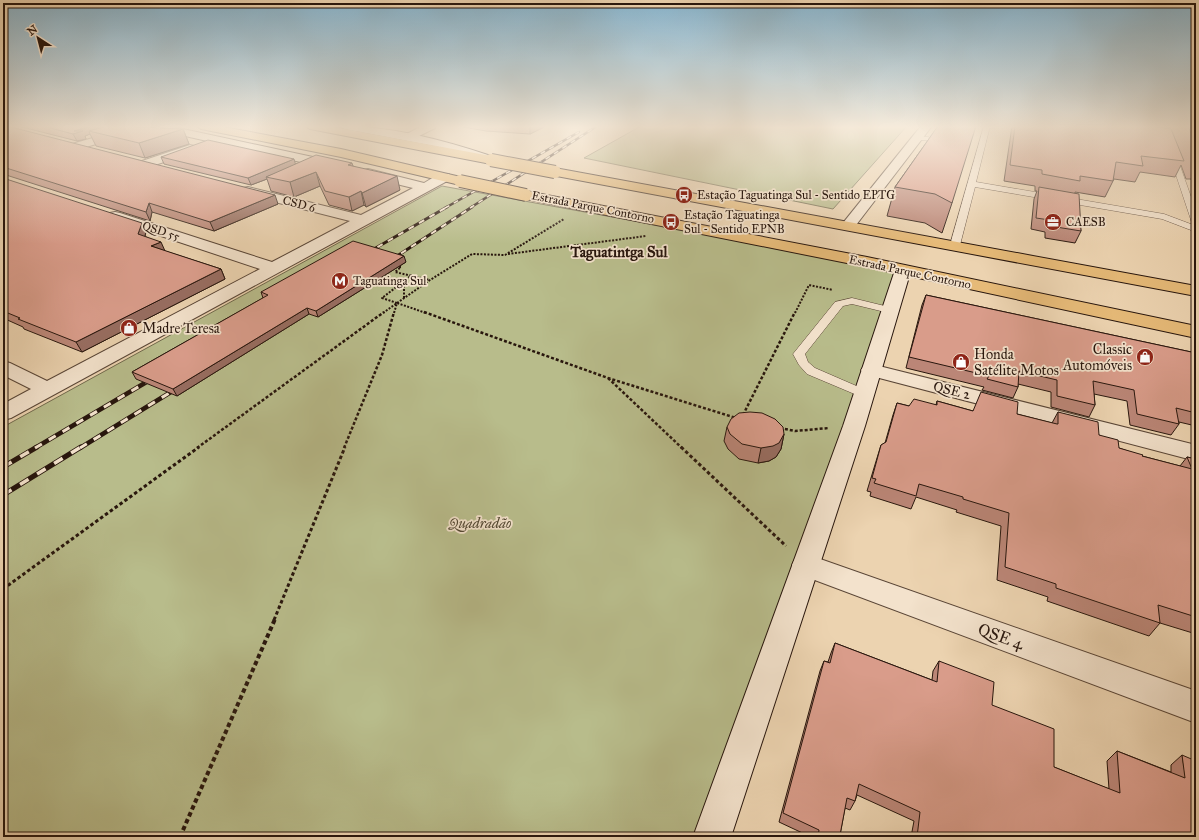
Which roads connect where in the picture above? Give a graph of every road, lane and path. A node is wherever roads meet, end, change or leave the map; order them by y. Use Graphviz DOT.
graph roads {
  1 [pos="151,165"];
  2 [pos="308,165"];
  3 [pos="343,165"];
  4 [pos="392,165"];
  5 [pos="394,165"];
  6 [pos="520,165"];
  7 [pos="896,165"];
  8 [pos="977,165"];
  9 [pos="1176,165"];
  10 [pos="352,169"];
  11 [pos="169,170"];
  12 [pos="299,171"];
  13 [pos="444,177"];
  14 [pos="272,183"];
  15 [pos="972,184"];
  16 [pos="425,187"];
  17 [pos="237,188"];
  18 [pos="252,192"];
  19 [pos="101,211"];
  20 [pos="568,216"];
  21 [pos="362,220"];
  22 [pos="1196,223"];
  23 [pos="848,226"];
  24 [pos="1196,229"];
  25 [pos="646,236"];
  26 [pos="955,245"];
  27 [pos="505,255"];
  28 [pos="399,267"];
  29 [pos="274,268"];
  30 [pos="903,270"];
  31 [pos="412,276"];
  32 [pos="430,280"];
  33 [pos="404,281"];
  34 [pos="1196,290"];
  35 [pos="404,298"];
  36 [pos="397,303"];
  37 [pos="889,310"];
  38 [pos="1196,332"];
  39 [pos="3,367"];
  40 [pos="608,378"];
  41 [pos="868,382"];
  42 [pos="47,389"];
  43 [pos="3,412"];
  44 [pos="741,419"];
  45 [pos="854,426"];
  46 [pos="780,428"];
  47 [pos="1196,452"];
  48 [pos="806,565"];
  49 [pos="3,589"];
  50 [pos="1196,707"];
  51 [pos="180,837"];
  52 [pos="712,837"];
  1 -- 11 [label="street"];
  2 -- 12 [label="street"];
  3 -- 10 [label="street"];
  4 -- 10 [label="highway"];
  5 -- 13 [label="highway, Estrada Parque Contorno"];
  6 -- 23 [label="highway, Estrada Parque Contorno, bridge"];
  7 -- 23 [label="street"];
  8 -- 15 [label="lane"];
  9 -- 22 [label="lane"];
  10 -- 16 [label="street"];
  13 -- 16 [label="street"];
  13 -- 30 [label="highway, Estrada Parque Contorno, bridge"];
  14 -- 18 [label="street"];
  15 -- 24 [label="lane"];
  15 -- 26 [label="lane"];
  16 -- 21 [label="street"];
  17 -- 18 [label="street, CSD 6"];
  18 -- 21 [label="street, CSD 6"];
  19 -- 29 [label="street, QSD 55"];
  20 -- 27 [label="path"];
  21 -- 29 [label="street"];
  23 -- 26 [label="highway, Estrada Parque Contorno"];
  25 -- 27 [label="path"];
  26 -- 34 [label="highway, Estrada Parque Contorno"];
  27 -- 32 [label="path"];
  28 -- 31 [label="path"];
  29 -- 42 [label="street"];
  30 -- 37 [label="street"];
  30 -- 38 [label="highway, Estrada Parque Contorno"];
  31 -- 32 [label="path"];
  31 -- 33 [label="path"];
  32 -- 35 [label="path"];
  33 -- 35 [label="path"];
  33 -- 36 [label="path"];
  35 -- 36 [label="path"];
  36 -- 40 [label="path"];
  36 -- 49 [label="path"];
  36 -- 51 [label="path"];
  37 -- 41 [label="street"];
  37 -- 41 [label="lane"];
  39 -- 42 [label="street"];
  40 -- 44 [label="path"];
  40 -- 48 [label="path"];
  41 -- 45 [label="street"];
  41 -- 47 [label="street, QSE 2"];
  42 -- 43 [label="street"];
  45 -- 46 [label="path"];
  45 -- 48 [label="street"];
  48 -- 50 [label="street, QSE 4"];
  48 -- 52 [label="street"];
}
